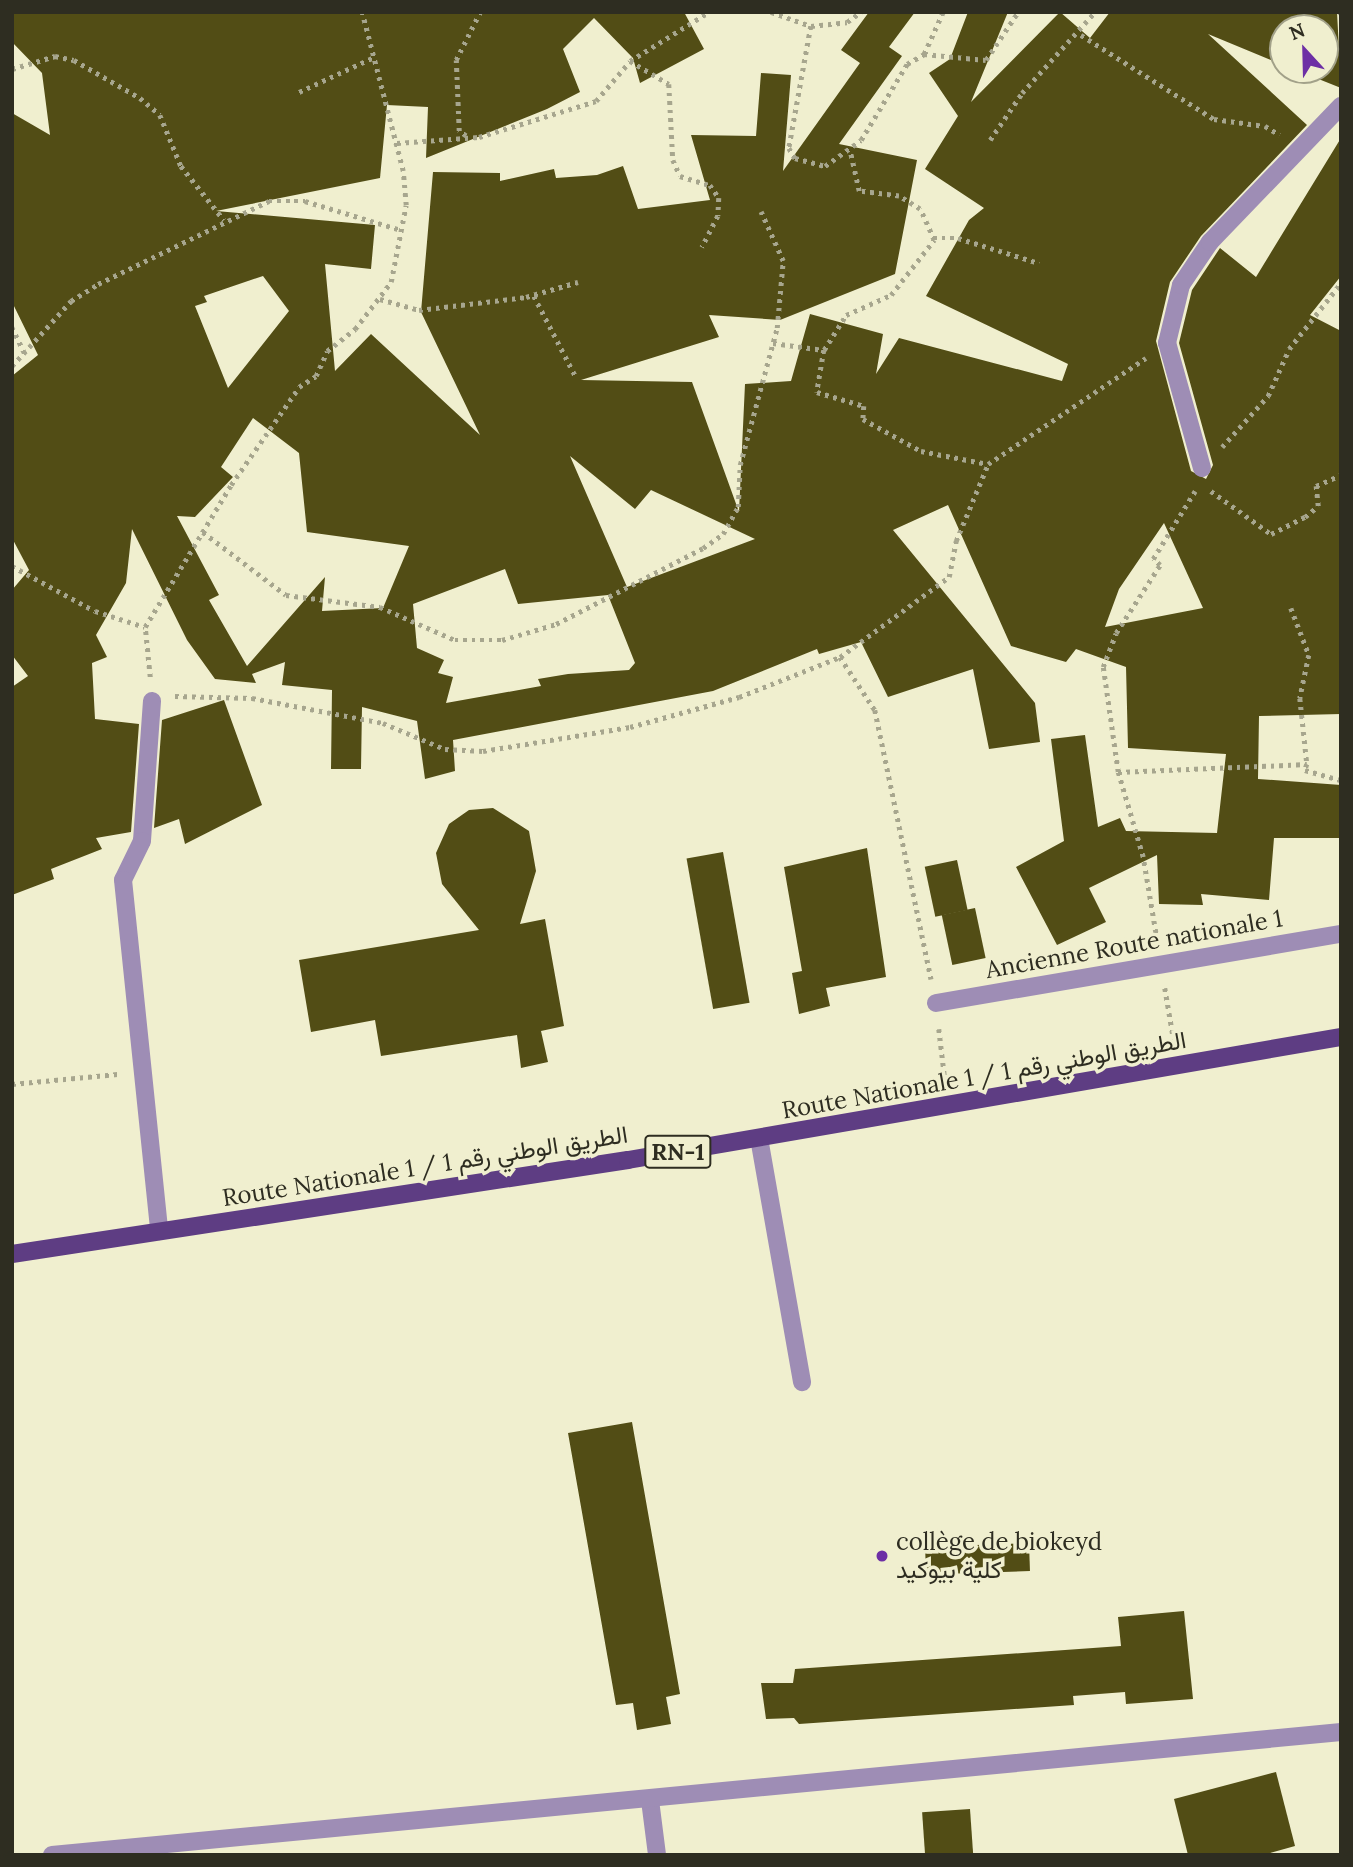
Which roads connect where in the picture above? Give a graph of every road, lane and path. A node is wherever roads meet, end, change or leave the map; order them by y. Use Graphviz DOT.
graph roads {
  1 [pos="362,12"];
  2 [pos="480,12"];
  3 [pos="709,12"];
  4 [pos="771,12"];
  5 [pos="862,12"];
  6 [pos="943,12"];
  7 [pos="1018,12"];
  8 [pos="1093,13"];
  9 [pos="811,26"];
  10 [pos="1081,35"];
  11 [pos="923,54"];
  12 [pos="374,57"];
  13 [pos="630,61"];
  14 [pos="12,69"];
  15 [pos="299,92"];
  16 [pos="1341,106"];
  17 [pos="1322,127"];
  18 [pos="467,136"];
  19 [pos="990,140"];
  20 [pos="397,143"];
  21 [pos="850,151"];
  22 [pos="761,212"];
  23 [pos="224,220"];
  24 [pos="401,230"];
  25 [pos="933,238"];
  26 [pos="702,247"];
  27 [pos="1039,263"];
  28 [pos="578,282"];
  29 [pos="1341,284"];
  30 [pos="534,296"];
  31 [pos="380,299"];
  32 [pos="12,327"];
  33 [pos="772,343"];
  34 [pos="1167,343"];
  35 [pos="824,350"];
  36 [pos="25,354"];
  37 [pos="12,366"];
  38 [pos="576,377"];
  39 [pos="988,464"];
  40 [pos="1202,468"];
  41 [pos="1341,475"];
  42 [pos="203,532"];
  43 [pos="12,566"];
  44 [pos="1291,608"];
  45 [pos="145,627"];
  46 [pos="840,657"];
  47 [pos="152,701"];
  48 [pos="1307,764"];
  49 [pos="1118,772"];
  50 [pos="1341,780"];
  51 [pos="1341,934"];
  52 [pos="1160,961"];
  53 [pos="936,1003"];
  54 [pos="1341,1037"];
  55 [pos="1178,1066"];
  56 [pos="144,1073"];
  57 [pos="12,1084"];
  58 [pos="948,1105"];
  59 [pos="759,1138"];
  60 [pos="159,1231"];
  61 [pos="12,1254"];
  62 [pos="802,1382"];
  63 [pos="1341,1732"];
  64 [pos="650,1800"];
  65 [pos="52,1855"];
  66 [pos="657,1855"];
  1 -- 12 [label="path"];
  2 -- 18 [label="path"];
  3 -- 13 [label="path"];
  4 -- 9 [label="path"];
  5 -- 9 [label="path"];
  6 -- 11 [label="path"];
  7 -- 11 [label="path"];
  8 -- 10 [label="path"];
  9 -- 21 [label="path"];
  10 -- 17 [label="path"];
  10 -- 19 [label="path"];
  11 -- 21 [label="path"];
  12 -- 15 [label="path"];
  12 -- 20 [label="path"];
  13 -- 18 [label="path"];
  13 -- 26 [label="path"];
  14 -- 23 [label="path"];
  16 -- 17 [label="street"];
  17 -- 34 [label="street"];
  18 -- 20 [label="path"];
  20 -- 24 [label="path"];
  21 -- 25 [label="path"];
  22 -- 33 [label="path"];
  23 -- 24 [label="path"];
  23 -- 36 [label="path"];
  24 -- 31 [label="path"];
  25 -- 27 [label="path"];
  25 -- 35 [label="path"];
  28 -- 30 [label="path"];
  29 -- 40 [label="path"];
  30 -- 31 [label="path"];
  30 -- 38 [label="path"];
  31 -- 42 [label="path"];
  32 -- 36 [label="path"];
  33 -- 35 [label="path"];
  33 -- 42 [label="path"];
  34 -- 39 [label="path"];
  34 -- 40 [label="street"];
  35 -- 39 [label="path"];
  36 -- 37 [label="path"];
  39 -- 46 [label="path"];
  41 -- 49 [label="path"];
  42 -- 45 [label="path"];
  43 -- 45 [label="path"];
  44 -- 48 [label="path"];
  45 -- 47 [label="path"];
  46 -- 47 [label="path"];
  46 -- 53 [label="path"];
  47 -- 56 [label="street"];
  48 -- 49 [label="path"];
  48 -- 50 [label="path"];
  49 -- 52 [label="path"];
  51 -- 52 [label="street, Ancienne Route nationale 1"];
  52 -- 53 [label="street, Ancienne Route nationale 1"];
  52 -- 55 [label="path"];
  53 -- 58 [label="path"];
  54 -- 55 [label="main road, Route Nationale 1 / الطريق الوطني رقم 1 / RN-1"];
  55 -- 58 [label="main road, Route Nationale 1 / الطريق الوطني رقم 1 / RN-1"];
  56 -- 57 [label="path"];
  56 -- 60 [label="street"];
  58 -- 59 [label="main road, Route Nationale 1 / الطريق الوطني رقم 1 / RN-1"];
  59 -- 60 [label="main road, Route Nationale 1 / الطريق الوطني رقم 1 / RN-1"];
  59 -- 62 [label="street"];
  60 -- 61 [label="main road, Route Nationale 1 / الطريق الوطني رقم 1 / RN-1"];
  63 -- 64 [label="street"];
  64 -- 65 [label="street"];
  64 -- 66 [label="street"];
}
